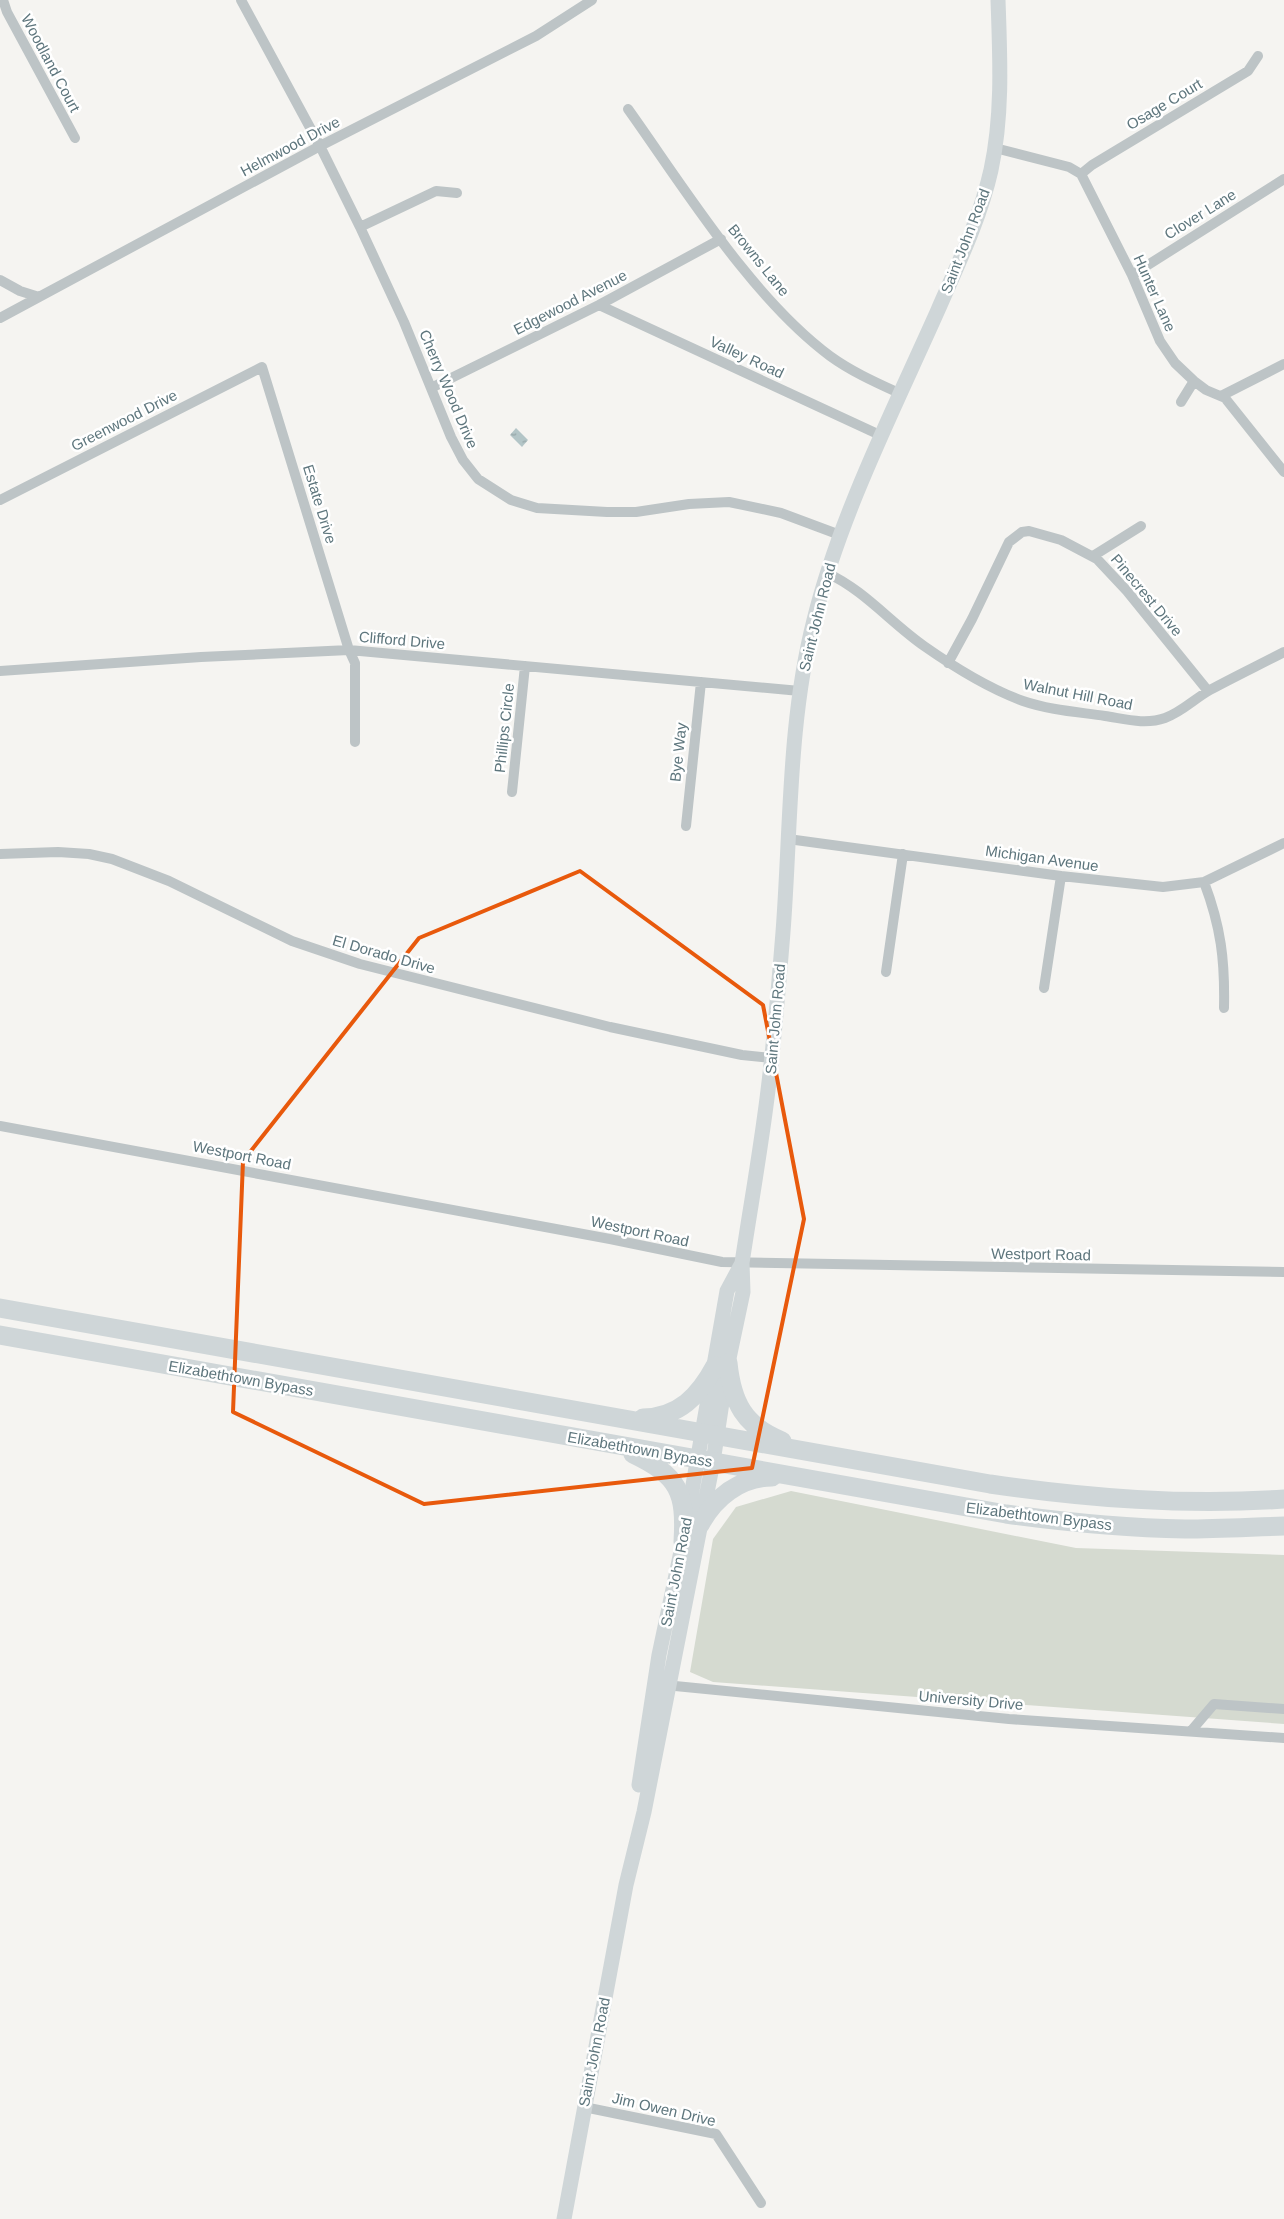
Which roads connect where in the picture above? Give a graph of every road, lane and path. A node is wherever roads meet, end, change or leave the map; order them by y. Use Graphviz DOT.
graph roads {
  1 [pos="3,0"];
  2 [pos="240,0"];
  3 [pos="592,0"];
  4 [pos="998,0"];
  5 [pos="1258,56"];
  6 [pos="628,109"];
  7 [pos="75,138"];
  8 [pos="320,146"];
  9 [pos="995,148"];
  10 [pos="1081,174"];
  11 [pos="1284,179"];
  12 [pos="456,192"];
  13 [pos="360,227"];
  14 [pos="721,239"];
  15 [pos="1132,275"];
  16 [pos="0,280"];
  17 [pos="39,297"];
  18 [pos="599,305"];
  19 [pos="0,318"];
  20 [pos="1284,364"];
  21 [pos="262,367"];
  22 [pos="1194,382"];
  23 [pos="431,388"];
  24 [pos="901,394"];
  25 [pos="1221,396"];
  26 [pos="1180,402"];
  27 [pos="882,436"];
  28 [pos="1284,472"];
  29 [pos="0,500"];
  30 [pos="1141,526"];
  31 [pos="840,535"];
  32 [pos="1093,556"];
  33 [pos="827,572"];
  34 [pos="349,650"];
  35 [pos="1284,652"];
  36 [pos="948,663"];
  37 [pos="525,666"];
  38 [pos="0,671"];
  39 [pos="700,682"];
  40 [pos="800,691"];
  41 [pos="1208,691"];
  42 [pos="355,742"];
  43 [pos="512,792"];
  44 [pos="686,826"];
  45 [pos="788,839"];
  46 [pos="1284,843"];
  47 [pos="0,854"];
  48 [pos="903,854"];
  49 [pos="1061,876"];
  50 [pos="1204,882"];
  51 [pos="886,972"];
  52 [pos="1044,988"];
  53 [pos="1224,1008"];
  54 [pos="772,1058"];
  55 [pos="0,1126"];
  56 [pos="742,1263"];
  57 [pos="1284,1272"];
  58 [pos="0,1308"];
  59 [pos="0,1335"];
  60 [pos="721,1365"];
  61 [pos="616,1418"];
  62 [pos="710,1434"];
  63 [pos="612,1444"];
  64 [pos="823,1455"];
  65 [pos="705,1461"];
  66 [pos="818,1481"];
  67 [pos="1284,1499"];
  68 [pos="700,1525"];
  69 [pos="1284,1526"];
  70 [pos="682,1542"];
  71 [pos="662,1685"];
  72 [pos="1284,1709"];
  73 [pos="1191,1731"];
  74 [pos="1284,1738"];
  75 [pos="584,2107"];
  76 [pos="761,2203"];
  77 [pos="564,2219"];
  1 -- 7 [label="street, Woodland Court"];
  2 -- 8 [label="street, Cherry Wood Drive"];
  3 -- 8 [label="street, Helmwood Drive"];
  4 -- 9 [label="street, Saint John Road"];
  5 -- 10 [label="street, Osage Court"];
  6 -- 14 [label="street, Browns Lane"];
  8 -- 13 [label="street, Cherry Wood Drive"];
  8 -- 17 [label="street, Helmwood Drive"];
  9 -- 10 [label="street"];
  9 -- 24 [label="street, Saint John Road"];
  10 -- 15 [label="street, Hunter Lane"];
  11 -- 15 [label="street, Clover Lane"];
  12 -- 13 [label="street"];
  13 -- 23 [label="street, Cherry Wood Drive"];
  14 -- 18 [label="street, Edgewood Avenue"];
  14 -- 24 [label="street, Browns Lane"];
  15 -- 22 [label="street, Hunter Lane"];
  16 -- 17 [label="street"];
  17 -- 19 [label="street, Helmwood Drive"];
  18 -- 23 [label="street, Edgewood Avenue"];
  18 -- 27 [label="street, Valley Road"];
  20 -- 25 [label="street"];
  21 -- 29 [label="street, Greenwood Drive"];
  21 -- 34 [label="street, Estate Drive"];
  22 -- 25 [label="street, Hunter Lane"];
  22 -- 26 [label="street"];
  23 -- 31 [label="street, Cherry Wood Drive"];
  24 -- 27 [label="street, Saint John Road"];
  25 -- 28 [label="street, Hunter Lane"];
  27 -- 31 [label="street, Saint John Road"];
  30 -- 32 [label="street"];
  31 -- 33 [label="street, Saint John Road"];
  32 -- 36 [label="street, Pinecrest Drive"];
  32 -- 41 [label="street, Pinecrest Drive"];
  33 -- 36 [label="street, Walnut Hill Road"];
  33 -- 40 [label="street, Saint John Road"];
  34 -- 37 [label="street, Clifford Drive"];
  34 -- 38 [label="street, Clifford Drive"];
  34 -- 42 [label="street, Estate Drive"];
  35 -- 41 [label="street, Walnut Hill Road"];
  36 -- 41 [label="street, Walnut Hill Road"];
  37 -- 39 [label="street, Clifford Drive"];
  37 -- 43 [label="street, Phillips Circle"];
  39 -- 40 [label="street, Clifford Drive"];
  39 -- 44 [label="street, Bye Way"];
  40 -- 45 [label="street, Saint John Road"];
  45 -- 48 [label="street, Michigan Avenue"];
  45 -- 54 [label="street, Saint John Road"];
  46 -- 50 [label="street, Michigan Avenue"];
  47 -- 54 [label="street, El Dorado Drive"];
  48 -- 49 [label="street, Michigan Avenue"];
  48 -- 51 [label="street"];
  49 -- 50 [label="street, Michigan Avenue"];
  49 -- 52 [label="street"];
  50 -- 53 [label="street"];
  54 -- 56 [label="street, Saint John Road"];
  55 -- 56 [label="street, Westport Road"];
  56 -- 57 [label="street, Westport Road"];
  56 -- 60 [label="street, Saint John Road"];
  58 -- 61 [label="highway, Elizabethtown Bypass"];
  59 -- 63 [label="highway, Elizabethtown Bypass"];
  60 -- 61 [label="highway"];
  60 -- 62 [label="street, Saint John Road"];
  60 -- 64 [label="highway"];
  61 -- 62 [label="highway, Elizabethtown Bypass"];
  62 -- 64 [label="highway, Elizabethtown Bypass"];
  62 -- 65 [label="street, Saint John Road"];
  63 -- 65 [label="highway, Elizabethtown Bypass"];
  63 -- 70 [label="highway"];
  64 -- 67 [label="highway, Elizabethtown Bypass"];
  65 -- 66 [label="highway, Elizabethtown Bypass"];
  65 -- 68 [label="street, Saint John Road"];
  65 -- 70 [label="street, Saint John Road"];
  66 -- 68 [label="highway"];
  66 -- 69 [label="highway, Elizabethtown Bypass"];
  68 -- 71 [label="street, Saint John Road"];
  70 -- 71 [label="street, Saint John Road"];
  71 -- 73 [label="street, University Drive"];
  71 -- 75 [label="street, Saint John Road"];
  72 -- 73 [label="street"];
  73 -- 74 [label="street, University Drive"];
  75 -- 76 [label="street, Jim Owen Drive"];
  75 -- 77 [label="street, Saint John Road"];
}
